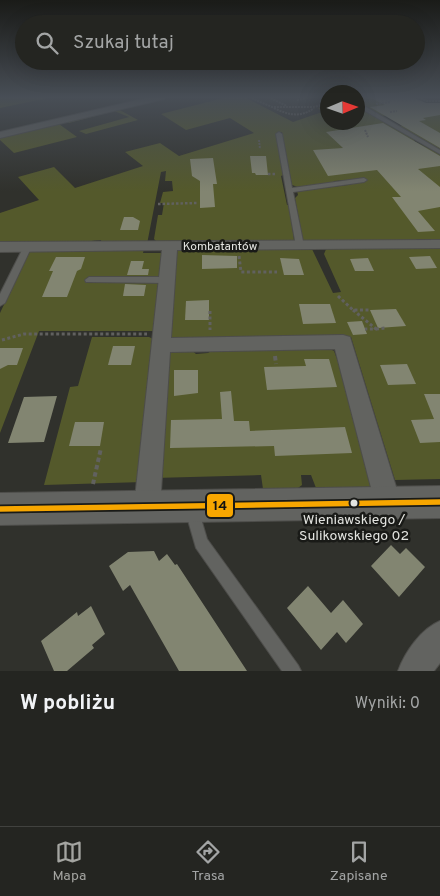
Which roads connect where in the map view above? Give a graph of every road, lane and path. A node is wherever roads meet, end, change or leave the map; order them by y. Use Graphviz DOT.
graph roads {
  1 [pos="28,128"];
  2 [pos="399,128"];
  3 [pos="365,130"];
  4 [pos="279,134"];
  5 [pos="0,135"];
  6 [pos="368,137"];
  7 [pos="259,140"];
  8 [pos="260,149"];
  9 [pos="440,152"];
  10 [pos="364,180"];
  11 [pos="290,190"];
  12 [pos="198,203"];
  13 [pos="158,204"];
  14 [pos="440,244"];
  15 [pos="28,246"];
  16 [pos="170,246"];
  17 [pos="300,246"];
  18 [pos="0,247"];
  19 [pos="234,251"];
  20 [pos="277,272"];
  21 [pos="90,280"];
  22 [pos="167,280"];
  23 [pos="338,296"];
  24 [pos="0,303"];
  25 [pos="353,310"];
  26 [pos="369,310"];
  27 [pos="210,311"];
  28 [pos="385,328"];
  29 [pos="376,329"];
  30 [pos="365,330"];
  31 [pos="2,340"];
  32 [pos="162,340"];
  33 [pos="210,345"];
  34 [pos="100,448"];
  35 [pos="92,488"];
  36 [pos="440,502"];
  37 [pos="388,503"];
  38 [pos="191,506"];
  39 [pos="147,507"];
  40 [pos="0,509"];
  41 [pos="440,637"];
  42 [pos="292,671"];
  43 [pos="414,671"];
  1 -- 5 [label="street"];
  2 -- 9 [label="lane"];
  3 -- 6 [label="path"];
  4 -- 11 [label="lane"];
  7 -- 8 [label="path"];
  10 -- 11 [label="lane"];
  11 -- 17 [label="lane"];
  12 -- 13 [label="path"];
  14 -- 17 [label="street, Kombatantów"];
  15 -- 16 [label="street, Kombatantów"];
  15 -- 18 [label="street, Kombatantów"];
  15 -- 24 [label="lane"];
  16 -- 17 [label="street, Kombatantów"];
  16 -- 22 [label="street"];
  19 -- 20 [label="path"];
  21 -- 22 [label="lane"];
  22 -- 32 [label="street"];
  23 -- 25 [label="path"];
  25 -- 26 [label="path"];
  25 -- 29 [label="path"];
  27 -- 33 [label="path"];
  28 -- 29 [label="path"];
  29 -- 30 [label="path"];
  31 -- 32 [label="path"];
  32 -- 33 [label="street"];
  32 -- 39 [label="street"];
  33 -- 37 [label="street"];
  34 -- 35 [label="path"];
  36 -- 37 [label="street"];
  37 -- 38 [label="street"];
  38 -- 39 [label="street"];
  38 -- 42 [label="lane"];
  39 -- 40 [label="street"];
  41 -- 43 [label="street"];
}
